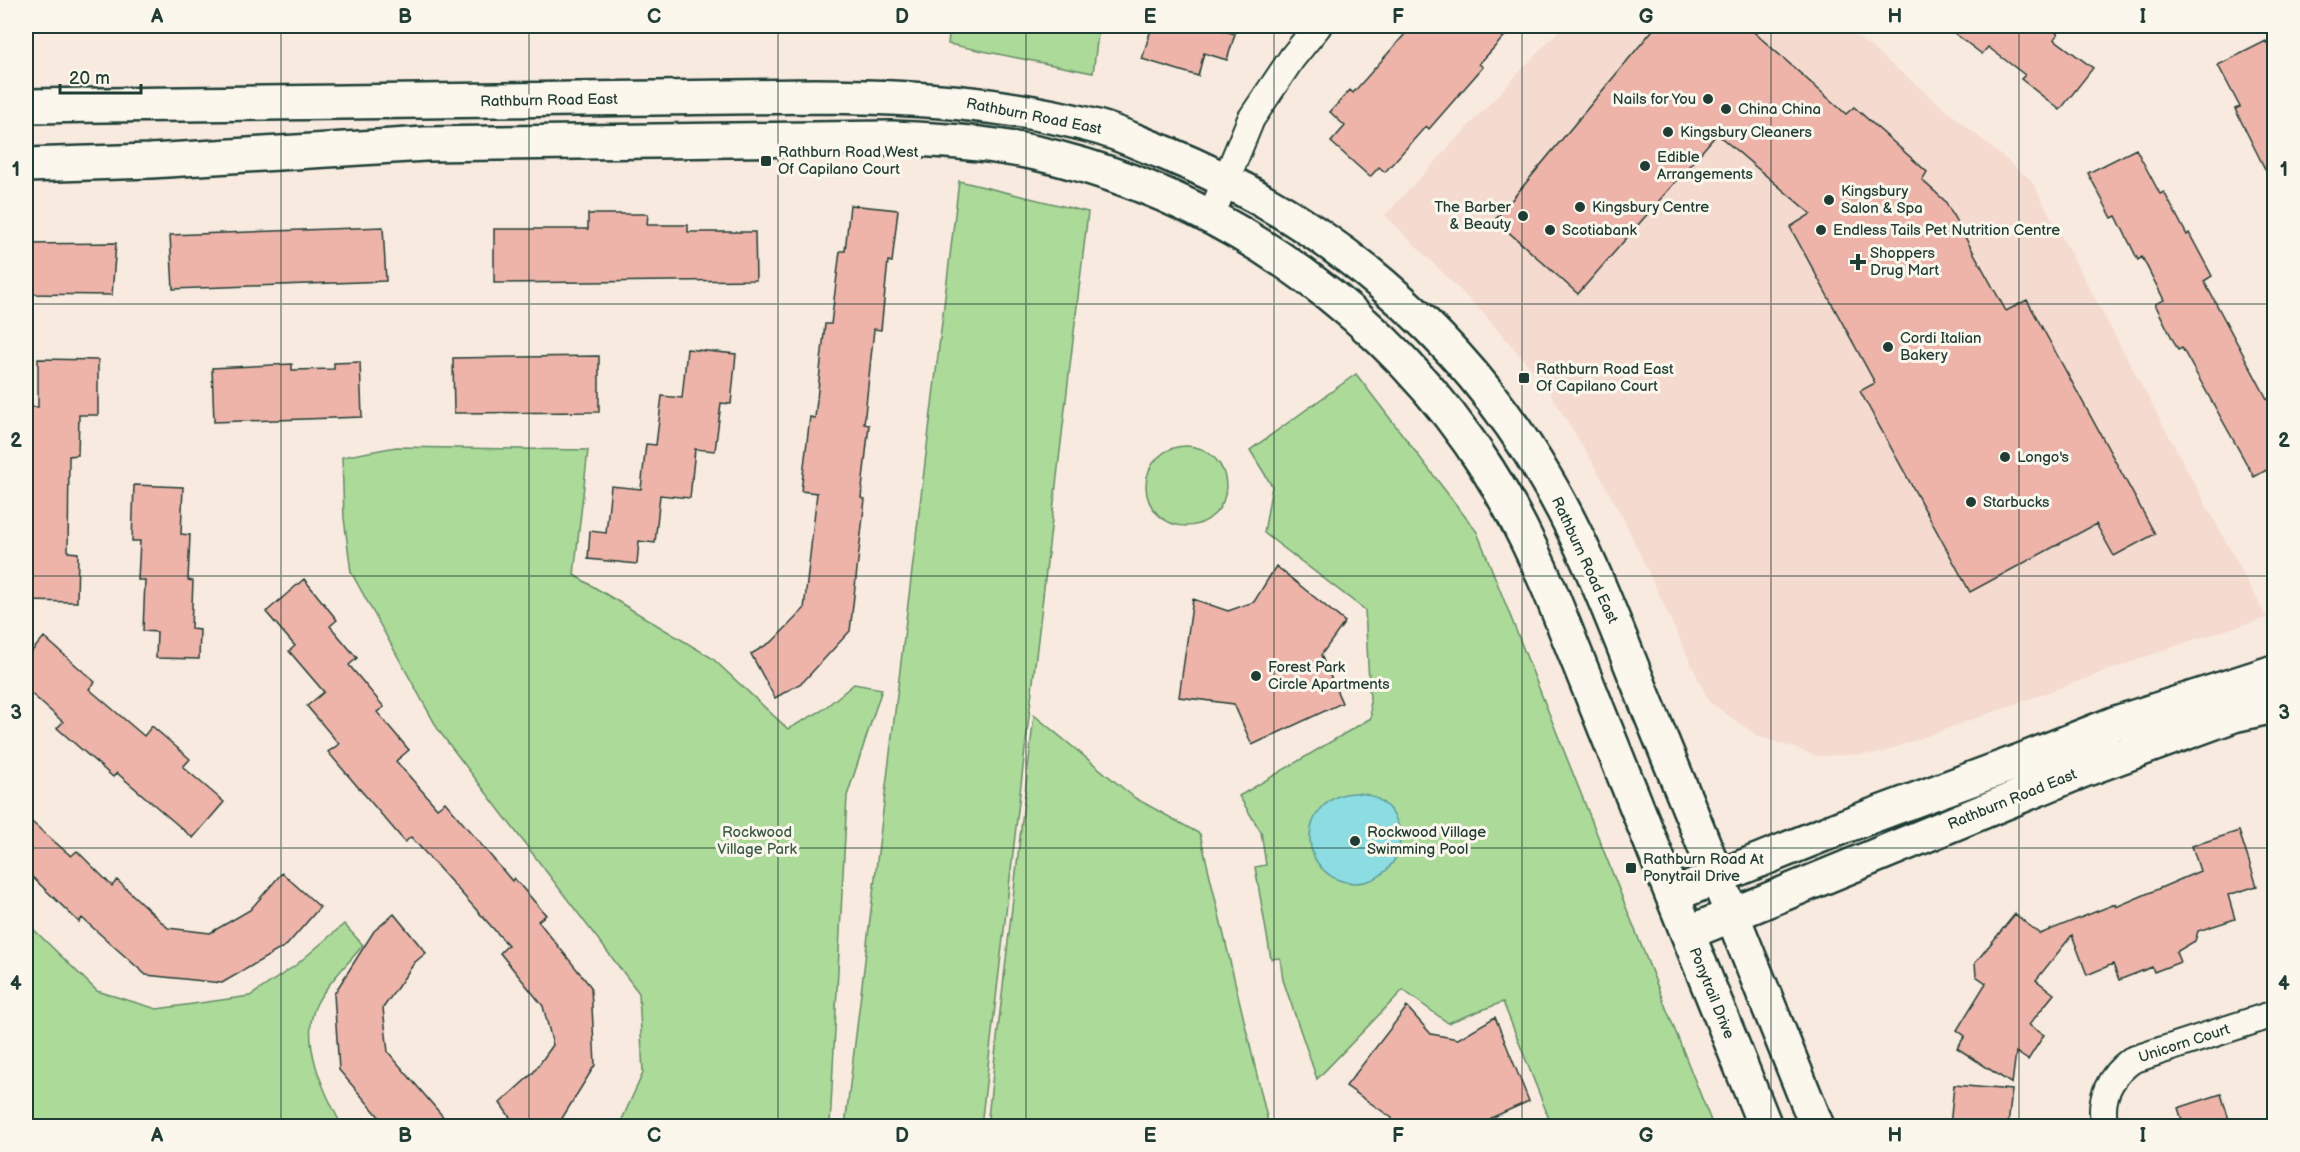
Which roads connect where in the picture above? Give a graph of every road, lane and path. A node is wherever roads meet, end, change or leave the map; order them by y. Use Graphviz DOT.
graph roads {
  1 [pos="1318,26"];
  2 [pos="26,106"];
  3 [pos="26,165"];
  4 [pos="1225,178"];
  5 [pos="1211,216"];
  6 [pos="2274,672"];
  7 [pos="2274,706"];
  8 [pos="1717,878"];
  9 [pos="1673,896"];
  10 [pos="1731,914"];
  11 [pos="1688,933"];
  12 [pos="2274,1014"];
  13 [pos="1765,1126"];
  14 [pos="1817,1126"];
  15 [pos="2105,1126"];
  1 -- 4 [label="street"];
  2 -- 4 [label="street, Rathburn Road East"];
  3 -- 5 [label="street"];
  4 -- 5 [label="street"];
  4 -- 8 [label="street, Rathburn Road East"];
  5 -- 9 [label="street, Ponytrail Drive"];
  6 -- 8 [label="street"];
  7 -- 10 [label="street, Rathburn Road East"];
  8 -- 9 [label="street"];
  8 -- 10 [label="street"];
  9 -- 11 [label="street, Ponytrail Drive"];
  10 -- 11 [label="street, Rathburn Road East"];
  10 -- 14 [label="street"];
  11 -- 13 [label="street, Ponytrail Drive"];
  12 -- 15 [label="street, Unicorn Court"];
}
